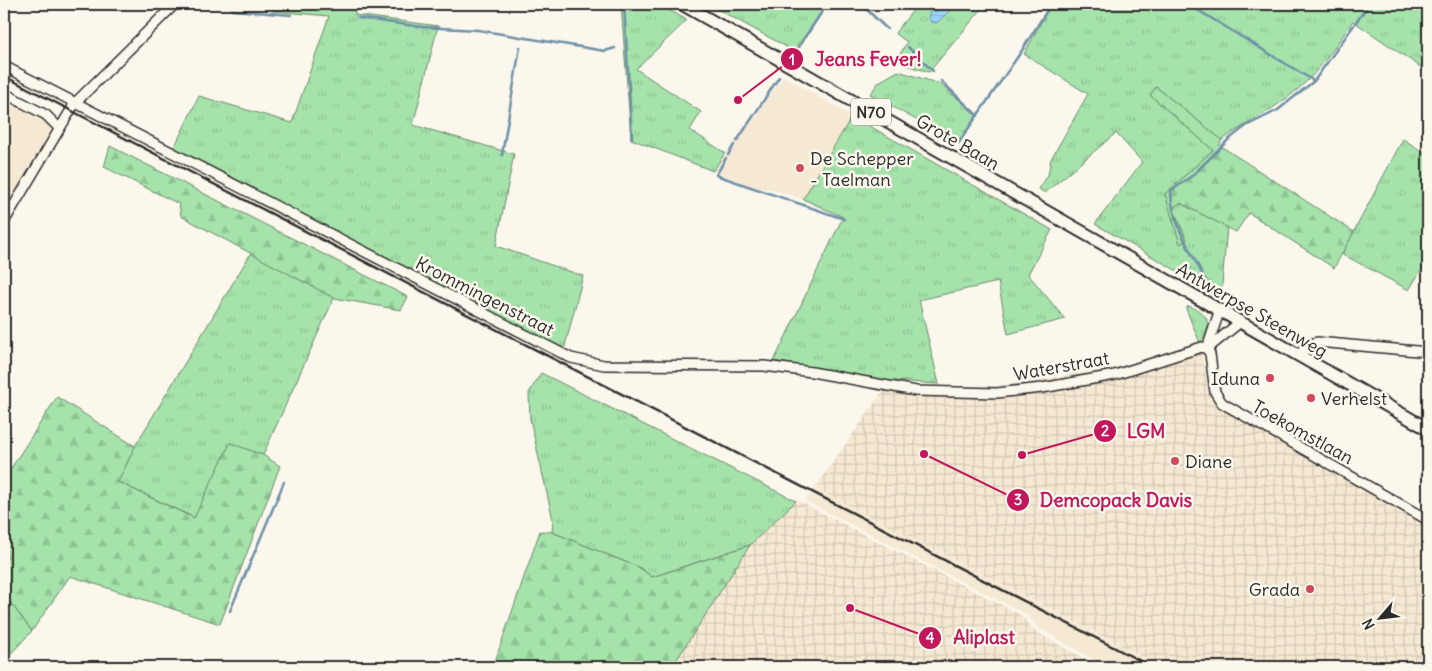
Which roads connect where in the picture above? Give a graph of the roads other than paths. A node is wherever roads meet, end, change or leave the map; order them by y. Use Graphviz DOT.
graph roads {
  1 [pos="175,4"];
  2 [pos="682,4"];
  3 [pos="4,66"];
  4 [pos="4,93"];
  5 [pos="75,103"];
  6 [pos="59,128"];
  7 [pos="1060,221"];
  8 [pos="4,222"];
  9 [pos="1219,312"];
  10 [pos="1239,323"];
  11 [pos="1207,348"];
  12 [pos="1428,352"];
  13 [pos="1299,356"];
  14 [pos="916,391"];
  15 [pos="1428,429"];
  16 [pos="1428,520"];
  1 -- 5 [label="street"];
  2 -- 7 [label="main road, Grote Baan / N70"];
  3 -- 5 [label="street, Krommingenstraat"];
  4 -- 6 [label="street"];
  5 -- 6 [label="street"];
  5 -- 14 [label="street, Krommingenstraat"];
  6 -- 8 [label="street"];
  7 -- 9 [label="main road, Antwerpse Steenweg / N70"];
  9 -- 10 [label="main road, Antwerpse Steenweg / N70"];
  9 -- 11 [label="street"];
  10 -- 11 [label="street"];
  10 -- 13 [label="main road, Antwerpse Steenweg / N70"];
  11 -- 14 [label="street, Waterstraat"];
  11 -- 16 [label="street, Toekomstlaan"];
  12 -- 13 [label="street"];
  13 -- 15 [label="main road, Antwerpse Steenweg / N70"];
}
